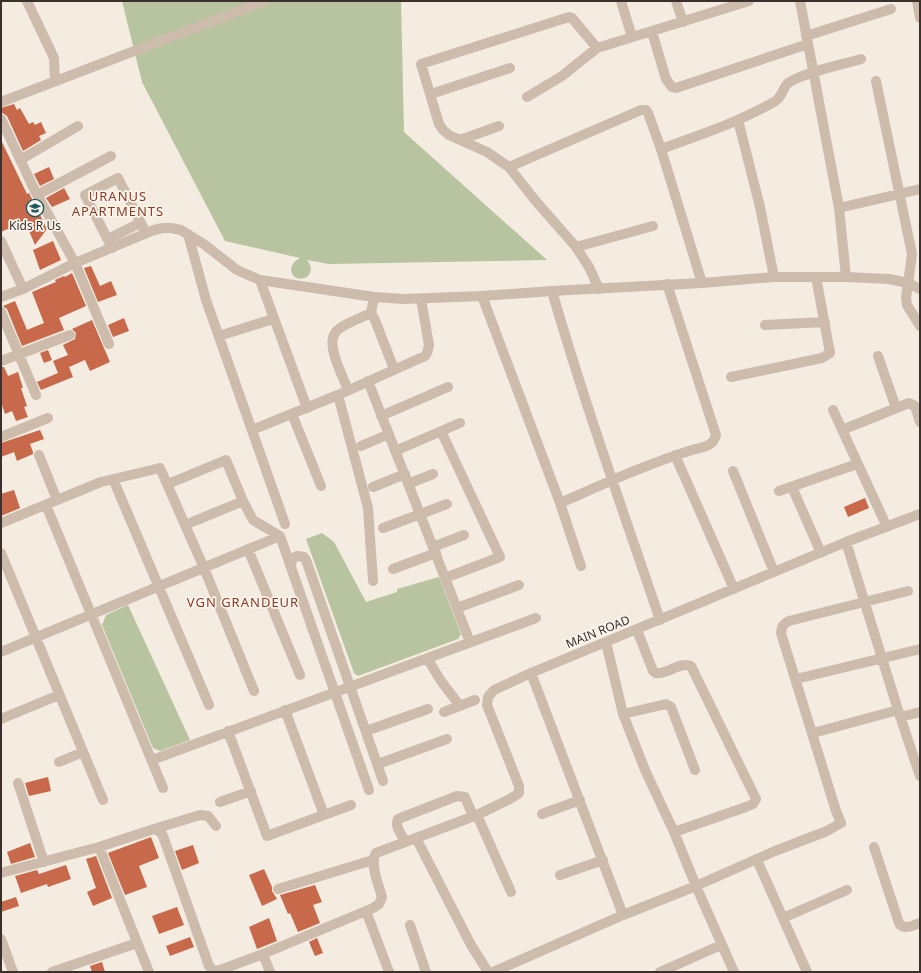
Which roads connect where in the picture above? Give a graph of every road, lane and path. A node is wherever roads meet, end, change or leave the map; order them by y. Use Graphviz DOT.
graph roads {
  1 [pos="27,1"];
  2 [pos="265,1"];
  3 [pos="621,1"];
  4 [pos="676,1"];
  5 [pos="749,1"];
  6 [pos="800,1"];
  7 [pos="917,1"];
  8 [pos="738,3"];
  9 [pos="891,9"];
  10 [pos="920,18"];
  11 [pos="683,22"];
  12 [pos="652,32"];
  13 [pos="632,37"];
  14 [pos="807,40"];
  15 [pos="597,48"];
  16 [pos="861,59"];
  17 [pos="510,68"];
  18 [pos="814,72"];
  19 [pos="55,81"];
  20 [pos="876,81"];
  21 [pos="431,94"];
  22 [pos="527,98"];
  23 [pos="1,102"];
  24 [pos="1,119"];
  25 [pos="738,120"];
  26 [pos="78,126"];
  27 [pos="499,126"];
  28 [pos="460,140"];
  29 [pos="661,149"];
  30 [pos="111,156"];
  31 [pos="20,160"];
  32 [pos="509,167"];
  33 [pos="920,189"];
  34 [pos="900,194"];
  35 [pos="37,195"];
  36 [pos="839,208"];
  37 [pos="140,223"];
  38 [pos="653,226"];
  39 [pos="146,234"];
  40 [pos="188,234"];
  41 [pos="1,241"];
  42 [pos="110,243"];
  43 [pos="576,247"];
  44 [pos="75,263"];
  45 [pos="846,276"];
  46 [pos="774,277"];
  47 [pos="816,277"];
  48 [pos="260,280"];
  49 [pos="702,283"];
  50 [pos="908,283"];
  51 [pos="667,284"];
  52 [pos="24,288"];
  53 [pos="599,289"];
  54 [pos="920,289"];
  55 [pos="552,291"];
  56 [pos="482,296"];
  57 [pos="1,297"];
  58 [pos="374,297"];
  59 [pos="421,299"];
  60 [pos="1,312"];
  61 [pos="370,313"];
  62 [pos="273,319"];
  63 [pos="825,322"];
  64 [pos="765,325"];
  65 [pos="920,326"];
  66 [pos="70,335"];
  67 [pos="219,336"];
  68 [pos="109,344"];
  69 [pos="18,354"];
  70 [pos="878,356"];
  71 [pos="1,361"];
  72 [pos="394,369"];
  73 [pos="731,377"];
  74 [pos="368,381"];
  75 [pos="448,386"];
  76 [pos="348,390"];
  77 [pos="36,395"];
  78 [pos="338,395"];
  79 [pos="307,408"];
  80 [pos="896,408"];
  81 [pos="833,410"];
  82 [pos="292,414"];
  83 [pos="382,416"];
  84 [pos="48,418"];
  85 [pos="920,422"];
  86 [pos="460,423"];
  87 [pos="252,430"];
  88 [pos="842,430"];
  89 [pos="441,431"];
  90 [pos="389,434"];
  91 [pos="1,437"];
  92 [pos="361,446"];
  93 [pos="396,451"];
  94 [pos="39,455"];
  95 [pos="675,456"];
  96 [pos="857,464"];
  97 [pos="733,471"];
  98 [pos="433,474"];
  99 [pos="113,479"];
  100 [pos="406,479"];
  101 [pos="613,480"];
  102 [pos="168,484"];
  103 [pos="322,486"];
  104 [pos="373,487"];
  105 [pos="792,487"];
  106 [pos="779,492"];
  107 [pos="57,500"];
  108 [pos="243,501"];
  109 [pos="560,503"];
  110 [pos="447,504"];
  111 [pos="46,505"];
  112 [pos="420,514"];
  113 [pos="920,514"];
  114 [pos="1,523"];
  115 [pos="285,524"];
  116 [pos="185,525"];
  117 [pos="887,527"];
  118 [pos="383,528"];
  119 [pos="464,535"];
  120 [pos="280,536"];
  121 [pos="846,542"];
  122 [pos="248,549"];
  123 [pos="434,550"];
  124 [pos="1,553"];
  125 [pos="821,553"];
  126 [pos="581,566"];
  127 [pos="204,568"];
  128 [pos="292,569"];
  129 [pos="393,569"];
  130 [pos="774,572"];
  131 [pos="445,578"];
  132 [pos="374,581"];
  133 [pos="519,585"];
  134 [pos="159,586"];
  135 [pos="734,589"];
  136 [pos="908,591"];
  137 [pos="864,601"];
  138 [pos="457,608"];
  139 [pos="91,614"];
  140 [pos="536,618"];
  141 [pos="660,620"];
  142 [pos="637,630"];
  143 [pos="36,637"];
  144 [pos="470,642"];
  145 [pos="606,642"];
  146 [pos="920,649"];
  147 [pos="1,652"];
  148 [pos="427,658"];
  149 [pos="882,658"];
  150 [pos="532,673"];
  151 [pos="300,675"];
  152 [pos="796,679"];
  153 [pos="351,686"];
  154 [pos="254,690"];
  155 [pos="335,692"];
  156 [pos="59,694"];
  157 [pos="475,700"];
  158 [pos="208,705"];
  159 [pos="460,706"];
  160 [pos="428,709"];
  161 [pos="285,710"];
  162 [pos="444,712"];
  163 [pos="920,712"];
  164 [pos="899,713"];
  165 [pos="623,714"];
  166 [pos="1,719"];
  167 [pos="228,731"];
  168 [pos="366,731"];
  169 [pos="813,733"];
  170 [pos="447,739"];
  171 [pos="83,752"];
  172 [pos="152,760"];
  173 [pos="59,762"];
  174 [pos="378,764"];
  175 [pos="694,770"];
  176 [pos="920,776"];
  177 [pos="384,781"];
  178 [pos="18,783"];
  179 [pos="164,788"];
  180 [pos="369,790"];
  181 [pos="251,791"];
  182 [pos="103,800"];
  183 [pos="580,800"];
  184 [pos="220,802"];
  185 [pos="351,805"];
  186 [pos="542,814"];
  187 [pos="324,815"];
  188 [pos="475,815"];
  189 [pos="216,826"];
  190 [pos="154,829"];
  191 [pos="674,832"];
  192 [pos="416,838"];
  193 [pos="406,842"];
  194 [pos="98,847"];
  195 [pos="874,847"];
  196 [pos="373,860"];
  197 [pos="603,860"];
  198 [pos="757,860"];
  199 [pos="44,862"];
  200 [pos="1,873"];
  201 [pos="560,875"];
  202 [pos="696,886"];
  203 [pos="278,890"];
  204 [pos="847,890"];
  205 [pos="511,892"];
  206 [pos="366,911"];
  207 [pos="624,915"];
  208 [pos="783,918"];
  209 [pos="920,923"];
  210 [pos="410,925"];
  211 [pos="1,939"];
  212 [pos="137,943"];
  213 [pos="721,945"];
  214 [pos="263,954"];
  215 [pos="424,971"];
  216 [pos="13,972"];
  217 [pos="52,972"];
  218 [pos="149,972"];
  219 [pos="212,972"];
  220 [pos="270,972"];
  221 [pos="389,972"];
  222 [pos="488,972"];
  223 [pos="493,972"];
  224 [pos="660,972"];
  225 [pos="734,972"];
  226 [pos="807,972"];
  1 -- 19 [label="street"];
  2 -- 19 [label="street"];
  3 -- 13 [label="street"];
  4 -- 11 [label="street"];
  5 -- 8 [label="street"];
  6 -- 14 [label="street"];
  7 -- 10 [label="street"];
  8 -- 11 [label="street"];
  9 -- 14 [label="street"];
  11 -- 12 [label="street"];
  12 -- 13 [label="street"];
  12 -- 14 [label="street"];
  13 -- 15 [label="street"];
  14 -- 18 [label="street"];
  15 -- 21 [label="street"];
  15 -- 22 [label="street"];
  16 -- 18 [label="street"];
  17 -- 21 [label="street"];
  18 -- 25 [label="street"];
  18 -- 36 [label="street"];
  19 -- 23 [label="street"];
  20 -- 34 [label="street"];
  21 -- 28 [label="street"];
  24 -- 31 [label="street"];
  25 -- 29 [label="street"];
  25 -- 46 [label="street"];
  26 -- 31 [label="street"];
  27 -- 28 [label="street"];
  28 -- 32 [label="street"];
  29 -- 32 [label="street"];
  29 -- 49 [label="street"];
  30 -- 35 [label="street"];
  31 -- 35 [label="street"];
  32 -- 43 [label="street"];
  33 -- 34 [label="street"];
  34 -- 36 [label="street"];
  34 -- 50 [label="street"];
  35 -- 44 [label="street"];
  36 -- 45 [label="street"];
  37 -- 39 [label="street"];
  37 -- 42 [label="street"];
  37 -- 42 [label="street"];
  38 -- 43 [label="street"];
  39 -- 40 [label="street"];
  39 -- 42 [label="street"];
  40 -- 48 [label="street"];
  40 -- 67 [label="street"];
  41 -- 52 [label="street"];
  42 -- 44 [label="street"];
  43 -- 53 [label="street"];
  44 -- 52 [label="street"];
  44 -- 68 [label="street"];
  45 -- 47 [label="street"];
  45 -- 50 [label="street"];
  46 -- 47 [label="street"];
  46 -- 49 [label="street"];
  47 -- 63 [label="street"];
  48 -- 58 [label="street"];
  48 -- 62 [label="street"];
  49 -- 51 [label="street"];
  50 -- 54 [label="street"];
  50 -- 65 [label="street"];
  51 -- 53 [label="street"];
  51 -- 95 [label="street"];
  52 -- 57 [label="street"];
  53 -- 55 [label="street"];
  55 -- 56 [label="street"];
  55 -- 101 [label="street"];
  56 -- 59 [label="street"];
  56 -- 109 [label="street"];
  58 -- 59 [label="street"];
  58 -- 61 [label="street"];
  59 -- 72 [label="street"];
  60 -- 69 [label="street"];
  61 -- 72 [label="street"];
  61 -- 76 [label="street"];
  62 -- 67 [label="street"];
  62 -- 79 [label="street"];
  63 -- 64 [label="street"];
  63 -- 73 [label="street"];
  66 -- 69 [label="street"];
  67 -- 87 [label="street"];
  69 -- 71 [label="street"];
  69 -- 77 [label="street"];
  70 -- 80 [label="street"];
  72 -- 74 [label="street"];
  74 -- 76 [label="street"];
  74 -- 83 [label="street"];
  75 -- 83 [label="street"];
  76 -- 78 [label="street"];
  78 -- 79 [label="street"];
  78 -- 132 [label="street"];
  79 -- 82 [label="street"];
  80 -- 85 [label="street"];
  80 -- 88 [label="street"];
  81 -- 88 [label="street"];
  82 -- 87 [label="street"];
  82 -- 103 [label="street"];
  83 -- 90 [label="street"];
  84 -- 91 [label="street"];
  86 -- 89 [label="street"];
  87 -- 115 [label="street"];
  88 -- 96 [label="street"];
  89 -- 93 [label="street"];
  89 -- 131 [label="street"];
  90 -- 92 [label="street"];
  90 -- 93 [label="street"];
  93 -- 100 [label="street"];
  94 -- 107 [label="street"];
  95 -- 101 [label="street"];
  95 -- 135 [label="street"];
  96 -- 105 [label="street"];
  96 -- 117 [label="street"];
  97 -- 130 [label="street"];
  98 -- 100 [label="street"];
  99 -- 102 [label="street"];
  99 -- 107 [label="street"];
  99 -- 134 [label="street"];
  100 -- 104 [label="street"];
  100 -- 112 [label="street"];
  101 -- 109 [label="street"];
  101 -- 141 [label="street"];
  102 -- 108 [label="street"];
  102 -- 116 [label="street"];
  105 -- 106 [label="street"];
  105 -- 125 [label="street"];
  107 -- 111 [label="street"];
  108 -- 116 [label="street"];
  108 -- 120 [label="street"];
  109 -- 126 [label="street"];
  110 -- 112 [label="street"];
  111 -- 114 [label="street"];
  111 -- 139 [label="street"];
  112 -- 118 [label="street"];
  112 -- 123 [label="street"];
  113 -- 117 [label="street, MAIN ROAD"];
  116 -- 127 [label="street"];
  117 -- 121 [label="street, MAIN ROAD"];
  119 -- 123 [label="street"];
  120 -- 122 [label="street"];
  120 -- 128 [label="street"];
  121 -- 125 [label="street, MAIN ROAD"];
  121 -- 137 [label="street"];
  122 -- 127 [label="street"];
  122 -- 151 [label="street"];
  123 -- 129 [label="street"];
  123 -- 131 [label="street"];
  124 -- 143 [label="street"];
  125 -- 130 [label="street, MAIN ROAD"];
  127 -- 134 [label="street"];
  127 -- 154 [label="street"];
  128 -- 153 [label="street"];
  128 -- 155 [label="street"];
  130 -- 135 [label="street, MAIN ROAD"];
  131 -- 138 [label="street"];
  133 -- 138 [label="street"];
  134 -- 139 [label="street"];
  134 -- 158 [label="street"];
  135 -- 141 [label="street, MAIN ROAD"];
  136 -- 137 [label="street"];
  137 -- 149 [label="street"];
  137 -- 152 [label="street"];
  138 -- 144 [label="street"];
  139 -- 143 [label="street"];
  139 -- 172 [label="street"];
  140 -- 144 [label="street"];
  141 -- 142 [label="street, MAIN ROAD"];
  142 -- 145 [label="street, MAIN ROAD"];
  142 -- 191 [label="street"];
  143 -- 147 [label="street"];
  143 -- 156 [label="street"];
  144 -- 148 [label="street"];
  145 -- 150 [label="street, MAIN ROAD"];
  145 -- 165 [label="street"];
  146 -- 149 [label="street"];
  148 -- 153 [label="street"];
  148 -- 159 [label="street"];
  149 -- 152 [label="street"];
  149 -- 164 [label="street"];
  150 -- 183 [label="street"];
  150 -- 188 [label="street, MAIN ROAD"];
  152 -- 169 [label="street"];
  153 -- 155 [label="street"];
  153 -- 168 [label="street"];
  155 -- 161 [label="street"];
  155 -- 180 [label="street"];
  156 -- 166 [label="street"];
  156 -- 171 [label="street"];
  157 -- 159 [label="street"];
  159 -- 162 [label="street"];
  160 -- 168 [label="street"];
  161 -- 167 [label="street"];
  161 -- 187 [label="street"];
  163 -- 164 [label="street"];
  164 -- 169 [label="street"];
  164 -- 176 [label="street"];
  165 -- 175 [label="street"];
  165 -- 191 [label="street"];
  167 -- 172 [label="street"];
  167 -- 181 [label="street"];
  168 -- 174 [label="street"];
  169 -- 198 [label="street"];
  170 -- 174 [label="street"];
  171 -- 173 [label="street"];
  171 -- 182 [label="street"];
  172 -- 179 [label="street"];
  174 -- 177 [label="street"];
  178 -- 199 [label="street"];
  181 -- 184 [label="street"];
  181 -- 187 [label="street"];
  183 -- 186 [label="street"];
  183 -- 197 [label="street"];
  185 -- 187 [label="street"];
  188 -- 192 [label="street, MAIN ROAD"];
  188 -- 193 [label="street"];
  188 -- 205 [label="street"];
  189 -- 190 [label="street"];
  190 -- 194 [label="street"];
  190 -- 219 [label="street"];
  191 -- 202 [label="street"];
  192 -- 193 [label="street, MAIN ROAD"];
  192 -- 222 [label="street"];
  193 -- 196 [label="street, MAIN ROAD"];
  194 -- 199 [label="street"];
  194 -- 212 [label="street"];
  195 -- 209 [label="street"];
  196 -- 203 [label="street"];
  196 -- 206 [label="street"];
  197 -- 201 [label="street"];
  197 -- 207 [label="street"];
  198 -- 202 [label="street"];
  198 -- 208 [label="street"];
  199 -- 200 [label="street"];
  202 -- 207 [label="street"];
  202 -- 213 [label="street"];
  204 -- 208 [label="street"];
  206 -- 214 [label="street"];
  206 -- 221 [label="street"];
  207 -- 223 [label="street"];
  208 -- 226 [label="street"];
  210 -- 215 [label="street"];
  211 -- 216 [label="street"];
  212 -- 217 [label="street"];
  212 -- 218 [label="street"];
  213 -- 224 [label="street"];
  213 -- 225 [label="street"];
  214 -- 219 [label="street"];
  214 -- 220 [label="street"];
}
